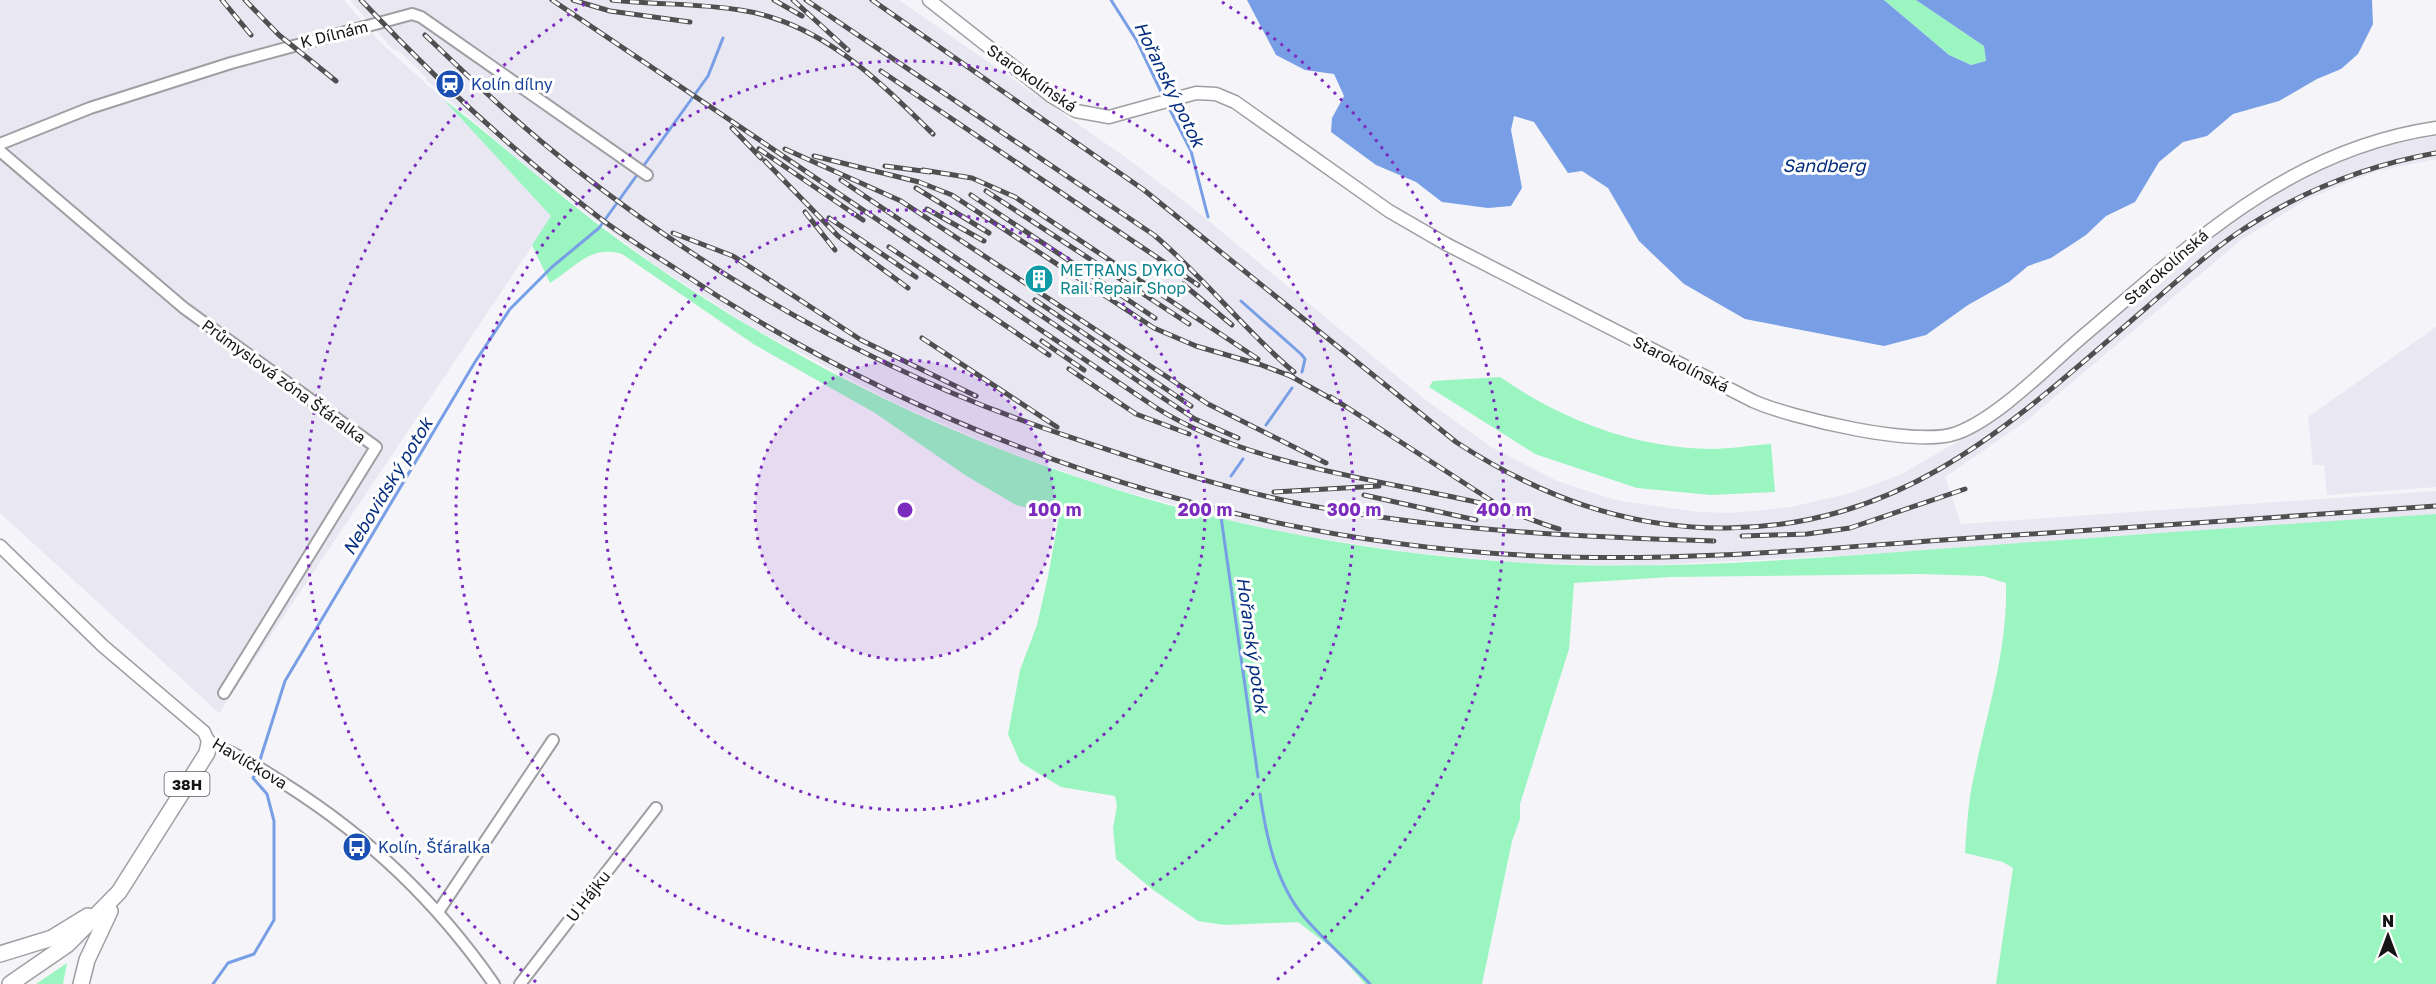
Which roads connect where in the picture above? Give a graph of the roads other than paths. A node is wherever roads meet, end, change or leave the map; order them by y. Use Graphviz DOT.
graph roads {
  1 [pos="929,0"];
  2 [pos="2436,128"];
  3 [pos="0,144"];
  4 [pos="0,151"];
  5 [pos="647,175"];
  6 [pos="0,546"];
  7 [pos="224,693"];
  8 [pos="552,740"];
  9 [pos="209,743"];
  10 [pos="656,808"];
  11 [pos="119,892"];
  12 [pos="438,912"];
  13 [pos="0,954"];
  14 [pos="10,984"];
  15 [pos="81,984"];
  16 [pos="494,984"];
  17 [pos="520,984"];
  1 -- 2 [label="street, Starokolínská"];
  3 -- 5 [label="street, K Dílnám"];
  4 -- 7 [label="street, Průmyslová zóna Šťáralka"];
  6 -- 9 [label="street, Havlíčkova"];
  8 -- 12 [label="street"];
  9 -- 11 [label="main road, 38H"];
  9 -- 12 [label="street, Havlíčkova"];
  10 -- 17 [label="street, U Hájku"];
  11 -- 13 [label="main road"];
  11 -- 14 [label="main road"];
  11 -- 15 [label="main road"];
  12 -- 16 [label="street, Havlíčkova"];
}
